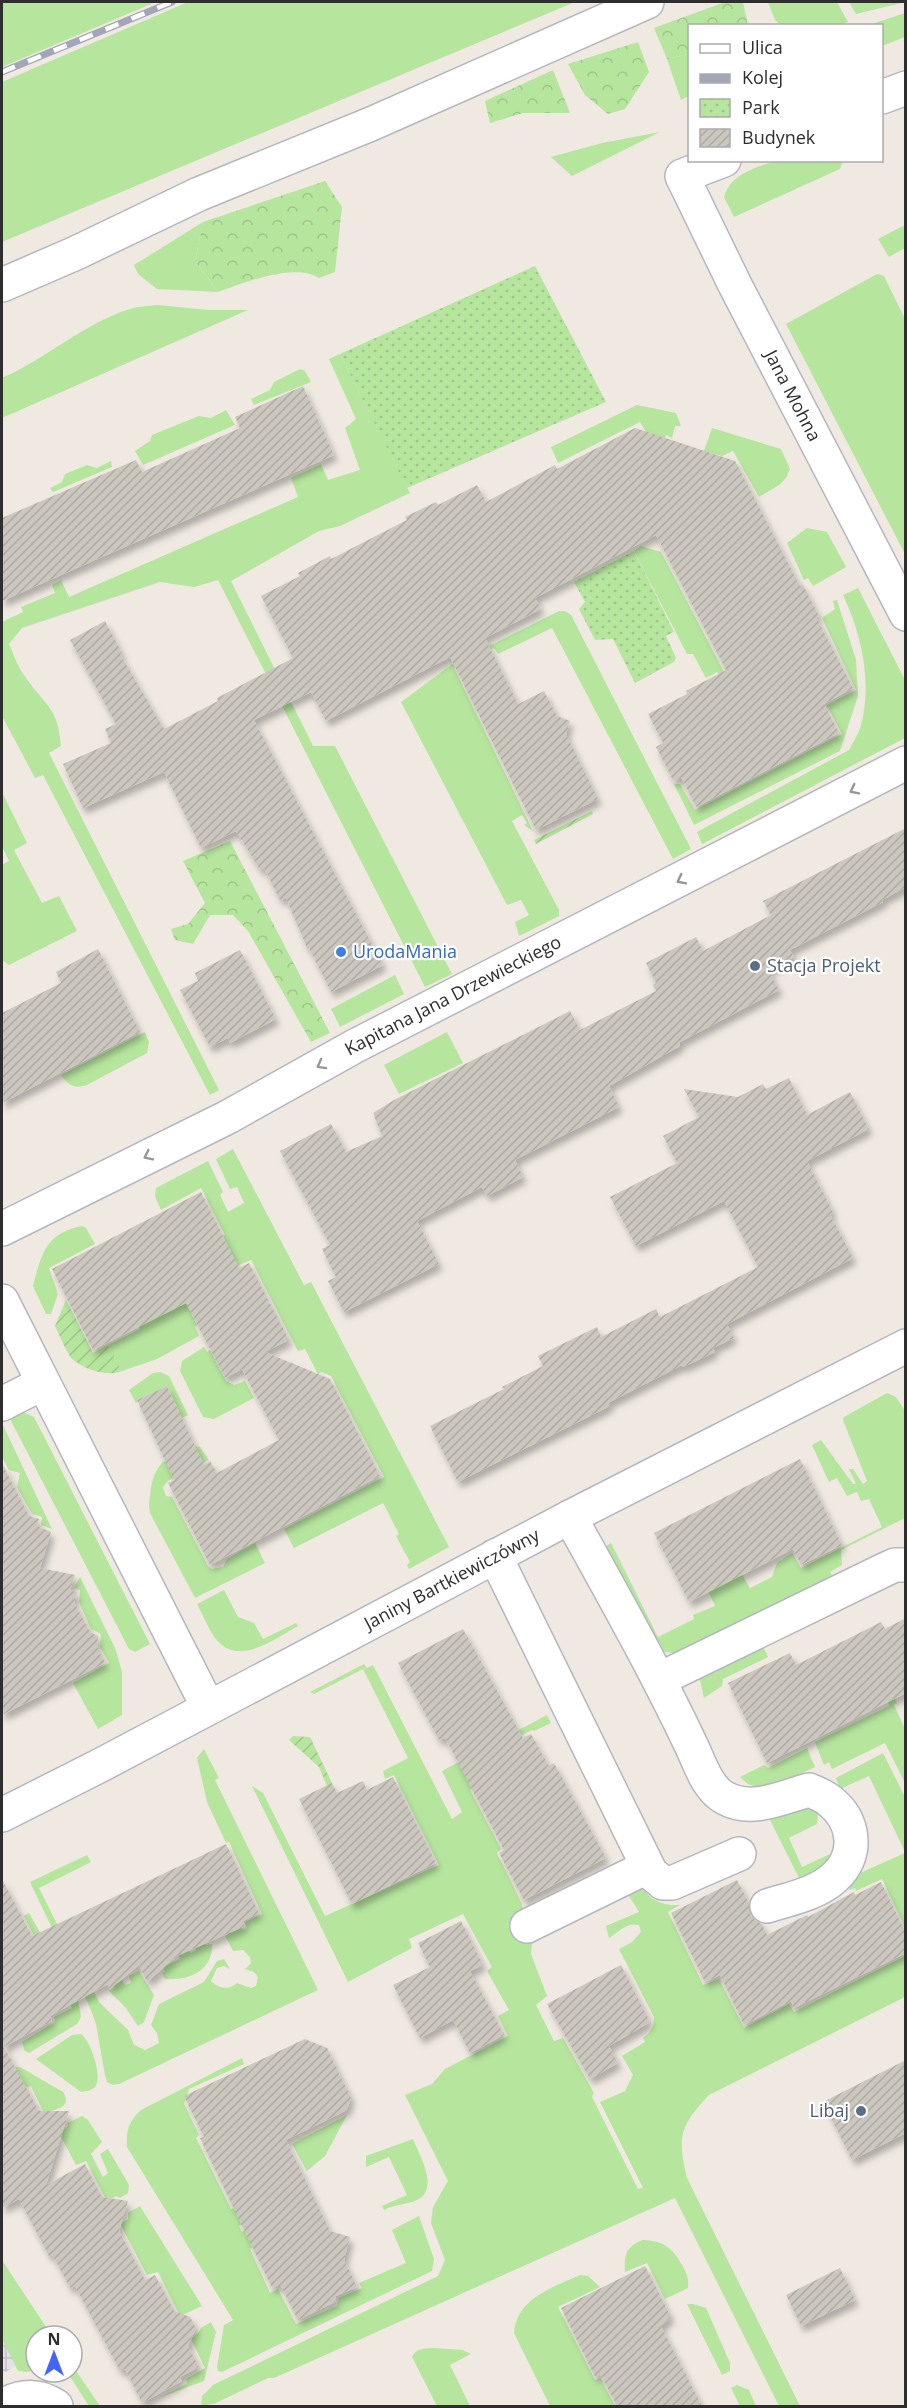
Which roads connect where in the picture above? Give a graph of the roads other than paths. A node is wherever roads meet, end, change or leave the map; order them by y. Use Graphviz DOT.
graph roads {
  1 [pos="647,2"];
  2 [pos="906,88"];
  3 [pos="883,98"];
  4 [pos="719,162"];
  5 [pos="2,285"];
  6 [pos="906,614"];
  7 [pos="906,763"];
  8 [pos="2,1229"];
  9 [pos="2,1301"];
  10 [pos="906,1346"];
  11 [pos="43,1383"];
  12 [pos="2,1404"];
  13 [pos="570,1517"];
  14 [pos="495,1557"];
  15 [pos="906,1565"];
  16 [pos="660,1679"];
  17 [pos="208,1707"];
  18 [pos="2,1815"];
  19 [pos="740,1854"];
  20 [pos="647,1867"];
  21 [pos="767,1906"];
  22 [pos="527,1926"];
  23 [pos="2,2406"];
  24 [pos="57,2406"];
  1 -- 5 [label="street"];
  2 -- 3 [label="street"];
  4 -- 6 [label="street, Jana Mohna"];
  7 -- 8 [label="street, Kapitana Jana Drzewieckiego, one-way"];
  9 -- 11 [label="street"];
  10 -- 13 [label="street, Janiny Bartkiewiczówny"];
  11 -- 12 [label="street"];
  11 -- 17 [label="street"];
  13 -- 14 [label="street, Janiny Bartkiewiczówny"];
  13 -- 16 [label="street"];
  14 -- 17 [label="street, Janiny Bartkiewiczówny"];
  14 -- 20 [label="street"];
  15 -- 16 [label="street"];
  16 -- 21 [label="street"];
  17 -- 18 [label="street, Janiny Bartkiewiczówny"];
  19 -- 20 [label="street"];
  20 -- 22 [label="street"];
  23 -- 24 [label="street"];
}
